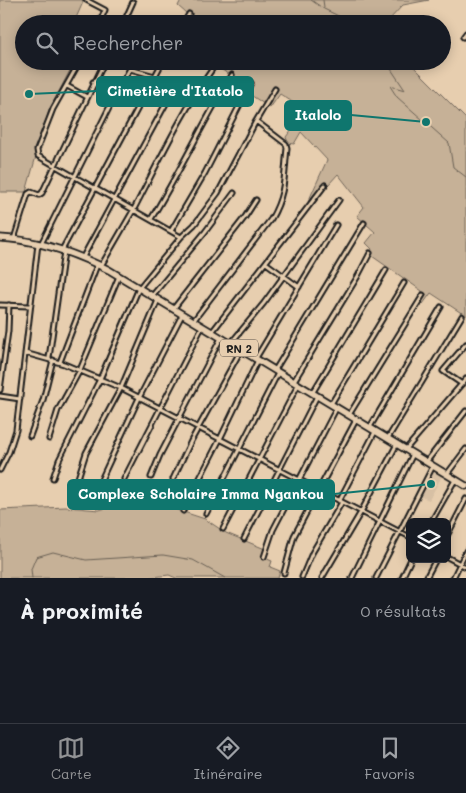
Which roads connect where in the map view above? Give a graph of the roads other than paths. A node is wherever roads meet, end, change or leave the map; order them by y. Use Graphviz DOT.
graph roads {
  1 [pos="86,0"];
  2 [pos="94,2"];
  3 [pos="133,2"];
  4 [pos="103,15"];
  5 [pos="128,15"];
  6 [pos="75,70"];
  7 [pos="99,70"];
  8 [pos="129,70"];
  9 [pos="134,70"];
  10 [pos="158,70"];
  11 [pos="212,70"];
  12 [pos="232,75"];
  13 [pos="155,76"];
  14 [pos="93,82"];
  15 [pos="251,82"];
  16 [pos="67,86"];
  17 [pos="275,89"];
  18 [pos="115,96"];
  19 [pos="87,98"];
  20 [pos="256,121"];
  21 [pos="54,165"];
  22 [pos="75,177"];
  23 [pos="325,185"];
  24 [pos="94,187"];
  25 [pos="234,193"];
  26 [pos="114,199"];
  27 [pos="256,200"];
  28 [pos="339,200"];
  29 [pos="133,209"];
  30 [pos="151,219"];
  31 [pos="364,223"];
  32 [pos="336,225"];
  33 [pos="171,231"];
  34 [pos="181,237"];
  35 [pos="0,238"];
  36 [pos="14,239"];
  37 [pos="40,244"];
  38 [pos="63,251"];
  39 [pos="370,253"];
  40 [pos="82,258"];
  41 [pos="266,263"];
  42 [pos="99,266"];
  43 [pos="386,270"];
  44 [pos="119,276"];
  45 [pos="284,276"];
  46 [pos="404,283"];
  47 [pos="299,287"];
  48 [pos="139,288"];
  49 [pos="423,295"];
  50 [pos="152,296"];
  51 [pos="158,300"];
  52 [pos="0,305"];
  53 [pos="9,305"];
  54 [pos="30,306"];
  55 [pos="441,307"];
  56 [pos="173,309"];
  57 [pos="182,314"];
  58 [pos="462,316"];
  59 [pos="193,321"];
  60 [pos="202,326"];
  61 [pos="212,332"];
  62 [pos="221,337"];
  63 [pos="231,343"];
  64 [pos="466,344"];
  65 [pos="242,350"];
  66 [pos="25,353"];
  67 [pos="49,358"];
  68 [pos="257,359"];
  69 [pos="53,360"];
  70 [pos="60,362"];
  71 [pos="80,370"];
  72 [pos="277,371"];
  73 [pos="100,379"];
  74 [pos="466,379"];
  75 [pos="296,383"];
  76 [pos="462,384"];
  77 [pos="120,388"];
  78 [pos="0,390"];
  79 [pos="315,394"];
  80 [pos="0,396"];
  81 [pos="139,398"];
  82 [pos="20,399"];
  83 [pos="331,404"];
  84 [pos="160,408"];
  85 [pos="337,408"];
  86 [pos="466,411"];
  87 [pos="349,415"];
  88 [pos="180,418"];
  89 [pos="357,420"];
  90 [pos="369,427"];
  91 [pos="199,428"];
  92 [pos="376,431"];
  93 [pos="30,436"];
  94 [pos="388,438"];
  95 [pos="49,439"];
  96 [pos="220,439"];
  97 [pos="397,444"];
  98 [pos="239,449"];
  99 [pos="406,449"];
  100 [pos="466,449"];
  101 [pos="414,454"];
  102 [pos="260,460"];
  103 [pos="427,461"];
  104 [pos="434,466"];
  105 [pos="0,470"];
  106 [pos="280,470"];
  107 [pos="447,474"];
  108 [pos="151,477"];
  109 [pos="53,478"];
  110 [pos="78,478"];
  111 [pos="124,479"];
  112 [pos="173,479"];
  113 [pos="455,479"];
  114 [pos="101,480"];
  115 [pos="299,480"];
  116 [pos="466,486"];
  117 [pos="320,491"];
  118 [pos="466,499"];
  119 [pos="340,502"];
  120 [pos="183,511"];
  121 [pos="360,512"];
  122 [pos="206,514"];
  123 [pos="434,518"];
  124 [pos="380,521"];
  125 [pos="451,528"];
  126 [pos="223,529"];
  127 [pos="400,532"];
  128 [pos="406,535"];
  129 [pos="244,539"];
  130 [pos="466,551"];
  131 [pos="264,557"];
  132 [pos="451,559"];
  133 [pos="409,563"];
  134 [pos="434,563"];
  135 [pos="461,564"];
  136 [pos="466,567"];
  137 [pos="284,573"];
  138 [pos="302,577"];
  139 [pos="322,578"];
  140 [pos="352,578"];
  141 [pos="376,578"];
  142 [pos="402,578"];
  143 [pos="426,578"];
  144 [pos="453,578"];
  1 -- 2 [label="street"];
  2 -- 4 [label="street"];
  3 -- 5 [label="street"];
  6 -- 16 [label="street"];
  7 -- 14 [label="street"];
  8 -- 18 [label="street"];
  9 -- 13 [label="street"];
  10 -- 13 [label="street"];
  11 -- 29 [label="street"];
  12 -- 30 [label="street"];
  13 -- 24 [label="street"];
  13 -- 26 [label="street"];
  14 -- 18 [label="street"];
  14 -- 19 [label="street"];
  15 -- 33 [label="street"];
  16 -- 19 [label="street"];
  16 -- 21 [label="street"];
  17 -- 20 [label="street"];
  18 -- 22 [label="street"];
  19 -- 21 [label="street"];
  20 -- 34 [label="street"];
  20 -- 59 [label="street"];
  21 -- 22 [label="street"];
  21 -- 36 [label="street"];
  22 -- 24 [label="street"];
  22 -- 37 [label="street"];
  23 -- 41 [label="street"];
  24 -- 26 [label="street"];
  24 -- 38 [label="street"];
  25 -- 50 [label="street"];
  26 -- 29 [label="street"];
  26 -- 40 [label="street"];
  27 -- 56 [label="street"];
  28 -- 45 [label="street"];
  29 -- 30 [label="street"];
  29 -- 42 [label="street"];
  30 -- 33 [label="street"];
  31 -- 72 [label="street"];
  32 -- 47 [label="street"];
  33 -- 34 [label="street"];
  34 -- 48 [label="street"];
  35 -- 36 [label="highway, RN 2"];
  36 -- 37 [label="highway, RN 2"];
  37 -- 38 [label="highway, RN 2"];
  37 -- 54 [label="street"];
  38 -- 40 [label="highway, RN 2"];
  38 -- 67 [label="street"];
  39 -- 75 [label="street"];
  40 -- 42 [label="highway, RN 2"];
  41 -- 45 [label="street"];
  41 -- 61 [label="street"];
  42 -- 44 [label="highway, RN 2"];
  42 -- 70 [label="street"];
  43 -- 79 [label="street"];
  44 -- 48 [label="highway, RN 2"];
  44 -- 71 [label="street"];
  45 -- 47 [label="street"];
  45 -- 63 [label="street"];
  46 -- 83 [label="street"];
  47 -- 68 [label="street"];
  48 -- 50 [label="highway, RN 2"];
  48 -- 73 [label="street"];
  49 -- 87 [label="street"];
  50 -- 51 [label="highway, RN 2"];
  51 -- 56 [label="highway, RN 2"];
  51 -- 77 [label="street"];
  52 -- 53 [label="street"];
  53 -- 54 [label="street"];
  53 -- 78 [label="street"];
  54 -- 66 [label="street"];
  55 -- 90 [label="street"];
  56 -- 57 [label="highway, RN 2"];
  57 -- 59 [label="highway, RN 2"];
  57 -- 81 [label="street"];
  58 -- 94 [label="street"];
  59 -- 60 [label="highway, RN 2"];
  60 -- 61 [label="highway, RN 2"];
  60 -- 84 [label="street"];
  61 -- 62 [label="highway, RN 2"];
  62 -- 63 [label="highway, RN 2"];
  62 -- 88 [label="street"];
  63 -- 65 [label="highway, RN 2"];
  64 -- 76 [label="street"];
  65 -- 68 [label="highway, RN 2"];
  65 -- 91 [label="street"];
  66 -- 67 [label="street"];
  66 -- 82 [label="street"];
  67 -- 69 [label="street"];
  68 -- 72 [label="highway, RN 2"];
  68 -- 96 [label="street"];
  69 -- 70 [label="street"];
  69 -- 93 [label="street"];
  70 -- 71 [label="street"];
  71 -- 73 [label="street"];
  71 -- 95 [label="street"];
  72 -- 75 [label="highway, RN 2"];
  72 -- 98 [label="street"];
  73 -- 77 [label="street"];
  73 -- 109 [label="street"];
  74 -- 76 [label="street"];
  75 -- 79 [label="highway, RN 2"];
  75 -- 102 [label="street"];
  76 -- 99 [label="street"];
  77 -- 81 [label="street"];
  77 -- 110 [label="street"];
  79 -- 83 [label="highway, RN 2"];
  79 -- 106 [label="street"];
  80 -- 82 [label="street"];
  81 -- 84 [label="street"];
  81 -- 114 [label="street"];
  82 -- 105 [label="street"];
  83 -- 85 [label="highway, RN 2"];
  84 -- 88 [label="street"];
  84 -- 111 [label="street"];
  85 -- 87 [label="highway, RN 2"];
  85 -- 115 [label="street"];
  86 -- 103 [label="street"];
  87 -- 89 [label="highway, RN 2"];
  88 -- 91 [label="street"];
  88 -- 108 [label="street"];
  89 -- 90 [label="highway, RN 2"];
  89 -- 117 [label="street"];
  90 -- 92 [label="highway, RN 2"];
  91 -- 96 [label="street"];
  91 -- 112 [label="street"];
  92 -- 94 [label="highway, RN 2"];
  92 -- 119 [label="street"];
  94 -- 97 [label="highway, RN 2"];
  96 -- 98 [label="street"];
  96 -- 120 [label="street"];
  97 -- 99 [label="highway, RN 2"];
  97 -- 121 [label="street"];
  98 -- 102 [label="street"];
  98 -- 122 [label="street"];
  99 -- 101 [label="highway, RN 2"];
  100 -- 107 [label="street"];
  101 -- 103 [label="highway, RN 2"];
  101 -- 124 [label="street"];
  102 -- 106 [label="street"];
  102 -- 126 [label="street"];
  103 -- 104 [label="highway, RN 2"];
  104 -- 107 [label="highway, RN 2"];
  104 -- 127 [label="street"];
  106 -- 115 [label="street"];
  106 -- 129 [label="street"];
  107 -- 113 [label="highway, RN 2"];
  113 -- 116 [label="highway, RN 2"];
  113 -- 123 [label="street"];
  115 -- 117 [label="street"];
  115 -- 131 [label="street"];
  117 -- 119 [label="street"];
  117 -- 137 [label="street"];
  118 -- 125 [label="street"];
  119 -- 121 [label="street"];
  119 -- 138 [label="street"];
  121 -- 124 [label="street"];
  121 -- 139 [label="street"];
  124 -- 127 [label="street"];
  124 -- 140 [label="street"];
  127 -- 128 [label="street"];
  127 -- 141 [label="street"];
  130 -- 135 [label="street"];
  132 -- 135 [label="street"];
  133 -- 142 [label="street"];
  134 -- 143 [label="street"];
  135 -- 136 [label="street"];
  135 -- 144 [label="street"];
}
